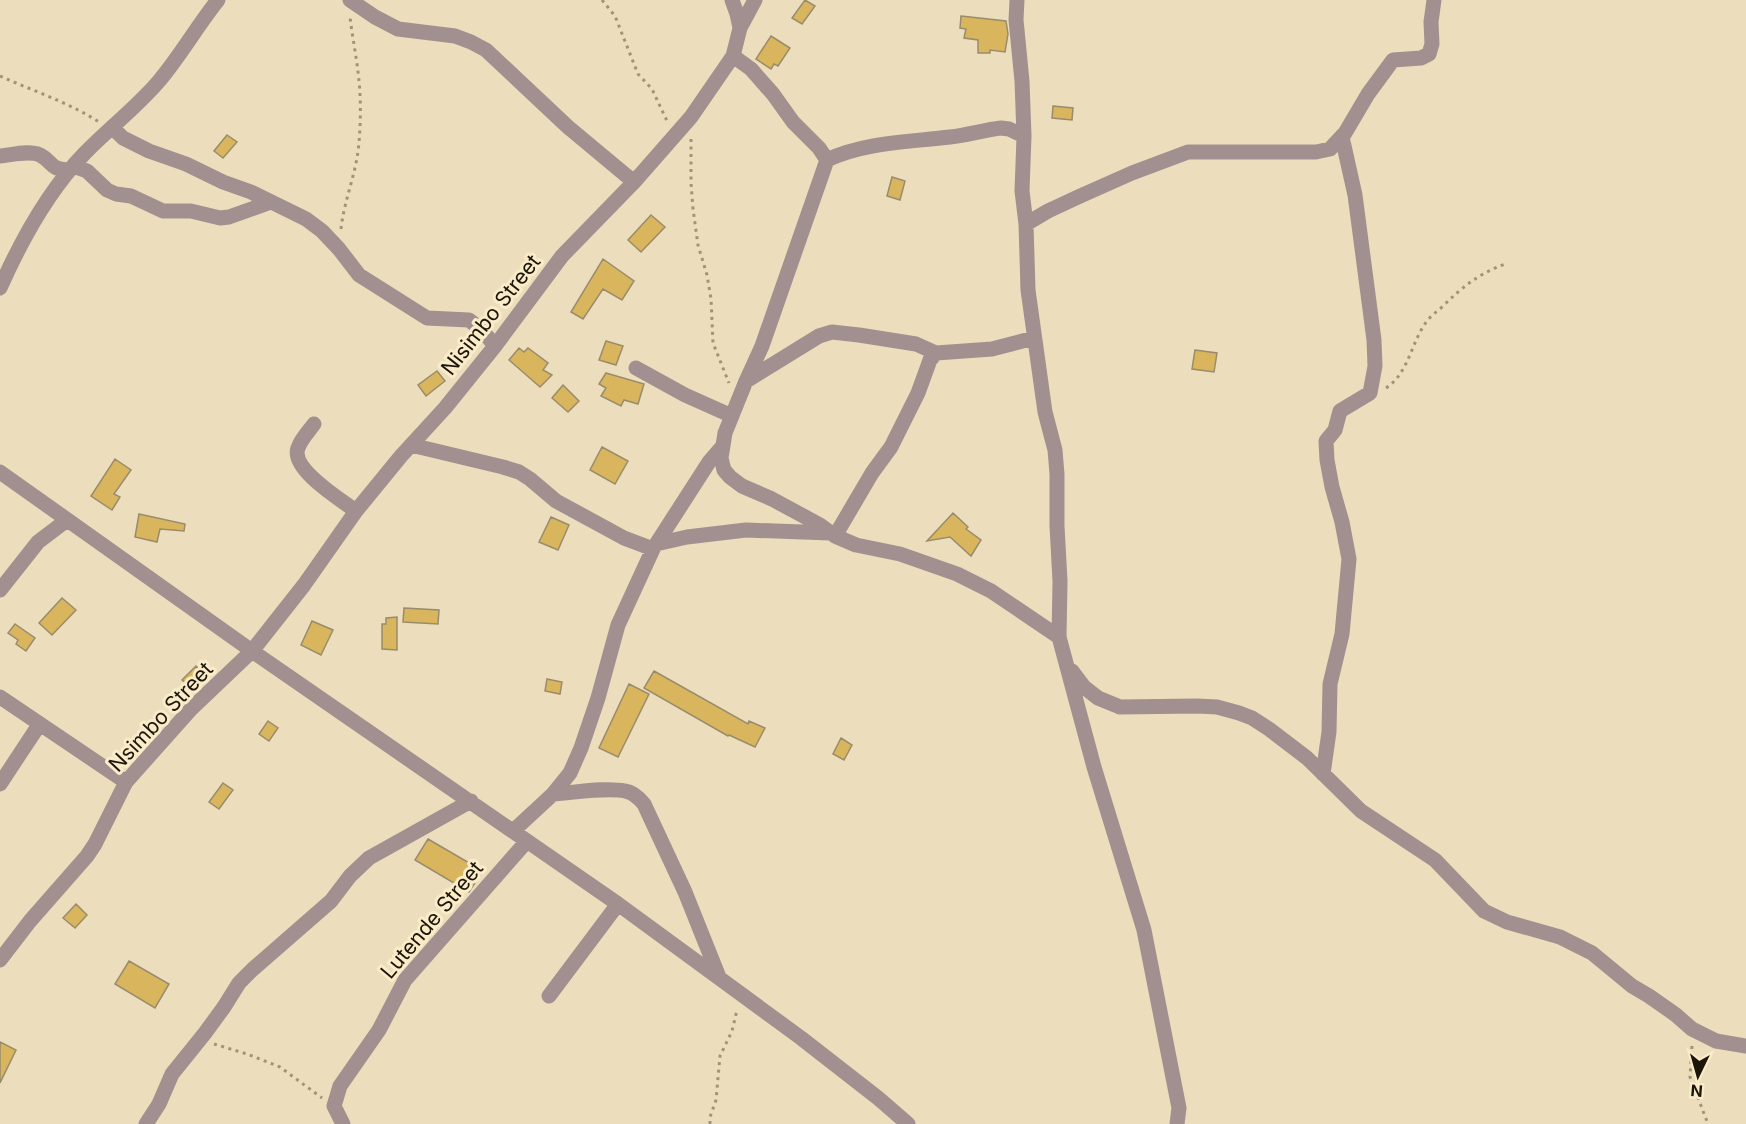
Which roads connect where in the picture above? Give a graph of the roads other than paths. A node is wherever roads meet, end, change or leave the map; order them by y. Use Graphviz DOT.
graph roads {
  1 [pos="218,0"];
  2 [pos="732,0"];
  3 [pos="755,0"];
  4 [pos="1017,0"];
  5 [pos="1434,0"];
  6 [pos="350,5"];
  7 [pos="205,7"];
  8 [pos="740,28"];
  9 [pos="734,56"];
  10 [pos="111,128"];
  11 [pos="1024,136"];
  12 [pos="1342,137"];
  13 [pos="0,156"];
  14 [pos="827,160"];
  15 [pos="71,168"];
  16 [pos="634,182"];
  17 [pos="271,202"];
  18 [pos="1026,225"];
  19 [pos="0,288"];
  20 [pos="1034,338"];
  21 [pos="495,346"];
  22 [pos="936,353"];
  23 [pos="636,368"];
  24 [pos="746,381"];
  25 [pos="732,416"];
  26 [pos="314,424"];
  27 [pos="411,445"];
  28 [pos="722,447"];
  29 [pos="0,472"];
  30 [pos="357,511"];
  31 [pos="67,520"];
  32 [pos="832,534"];
  33 [pos="654,546"];
  34 [pos="0,590"];
  35 [pos="1059,637"];
  36 [pos="252,651"];
  37 [pos="1067,665"];
  38 [pos="0,697"];
  39 [pos="39,725"];
  40 [pos="1323,774"];
  41 [pos="126,782"];
  42 [pos="0,784"];
  43 [pos="553,794"];
  44 [pos="471,801"];
  45 [pos="513,831"];
  46 [pos="527,841"];
  47 [pos="618,904"];
  48 [pos="0,960"];
  49 [pos="719,978"];
  50 [pos="549,996"];
  51 [pos="1746,1046"];
  52 [pos="146,1124"];
  53 [pos="343,1124"];
  54 [pos="908,1124"];
  55 [pos="1177,1124"];
  1 -- 7 [label="street"];
  2 -- 8 [label="street, Nisimbo Street"];
  3 -- 8 [label="street"];
  4 -- 11 [label="street"];
  5 -- 12 [label="street"];
  6 -- 16 [label="street"];
  7 -- 10 [label="street"];
  8 -- 9 [label="street, Nisimbo Street"];
  9 -- 14 [label="street"];
  9 -- 16 [label="street, Nisimbo Street"];
  10 -- 15 [label="street"];
  10 -- 17 [label="street"];
  11 -- 14 [label="street"];
  11 -- 18 [label="street"];
  12 -- 18 [label="street"];
  12 -- 40 [label="street"];
  13 -- 15 [label="street"];
  14 -- 24 [label="street"];
  15 -- 17 [label="street"];
  15 -- 19 [label="street"];
  16 -- 21 [label="street, Nisimbo Street"];
  17 -- 21 [label="street"];
  18 -- 20 [label="street"];
  20 -- 22 [label="street"];
  20 -- 35 [label="street"];
  21 -- 27 [label="street, Nisimbo Street"];
  22 -- 24 [label="street"];
  22 -- 32 [label="street"];
  23 -- 25 [label="street"];
  24 -- 25 [label="street"];
  25 -- 28 [label="street"];
  26 -- 30 [label="street"];
  27 -- 30 [label="street, Nisimbo Street"];
  27 -- 33 [label="street"];
  28 -- 32 [label="street"];
  28 -- 33 [label="street"];
  29 -- 31 [label="street"];
  30 -- 36 [label="street, Nisimbo Street"];
  31 -- 34 [label="street"];
  31 -- 36 [label="street"];
  32 -- 33 [label="street"];
  32 -- 35 [label="street"];
  33 -- 43 [label="street"];
  35 -- 37 [label="street"];
  36 -- 41 [label="street, Nsimbo Street"];
  36 -- 44 [label="street"];
  37 -- 40 [label="street"];
  37 -- 55 [label="street"];
  38 -- 39 [label="street"];
  39 -- 41 [label="street"];
  39 -- 42 [label="street"];
  40 -- 51 [label="street"];
  41 -- 48 [label="street, Nsimbo Street"];
  43 -- 45 [label="street"];
  43 -- 49 [label="street"];
  44 -- 45 [label="street"];
  44 -- 52 [label="street"];
  45 -- 46 [label="street"];
  46 -- 47 [label="street"];
  46 -- 53 [label="street, Lutende Street"];
  47 -- 49 [label="street"];
  47 -- 50 [label="street"];
  49 -- 54 [label="street"];
}
